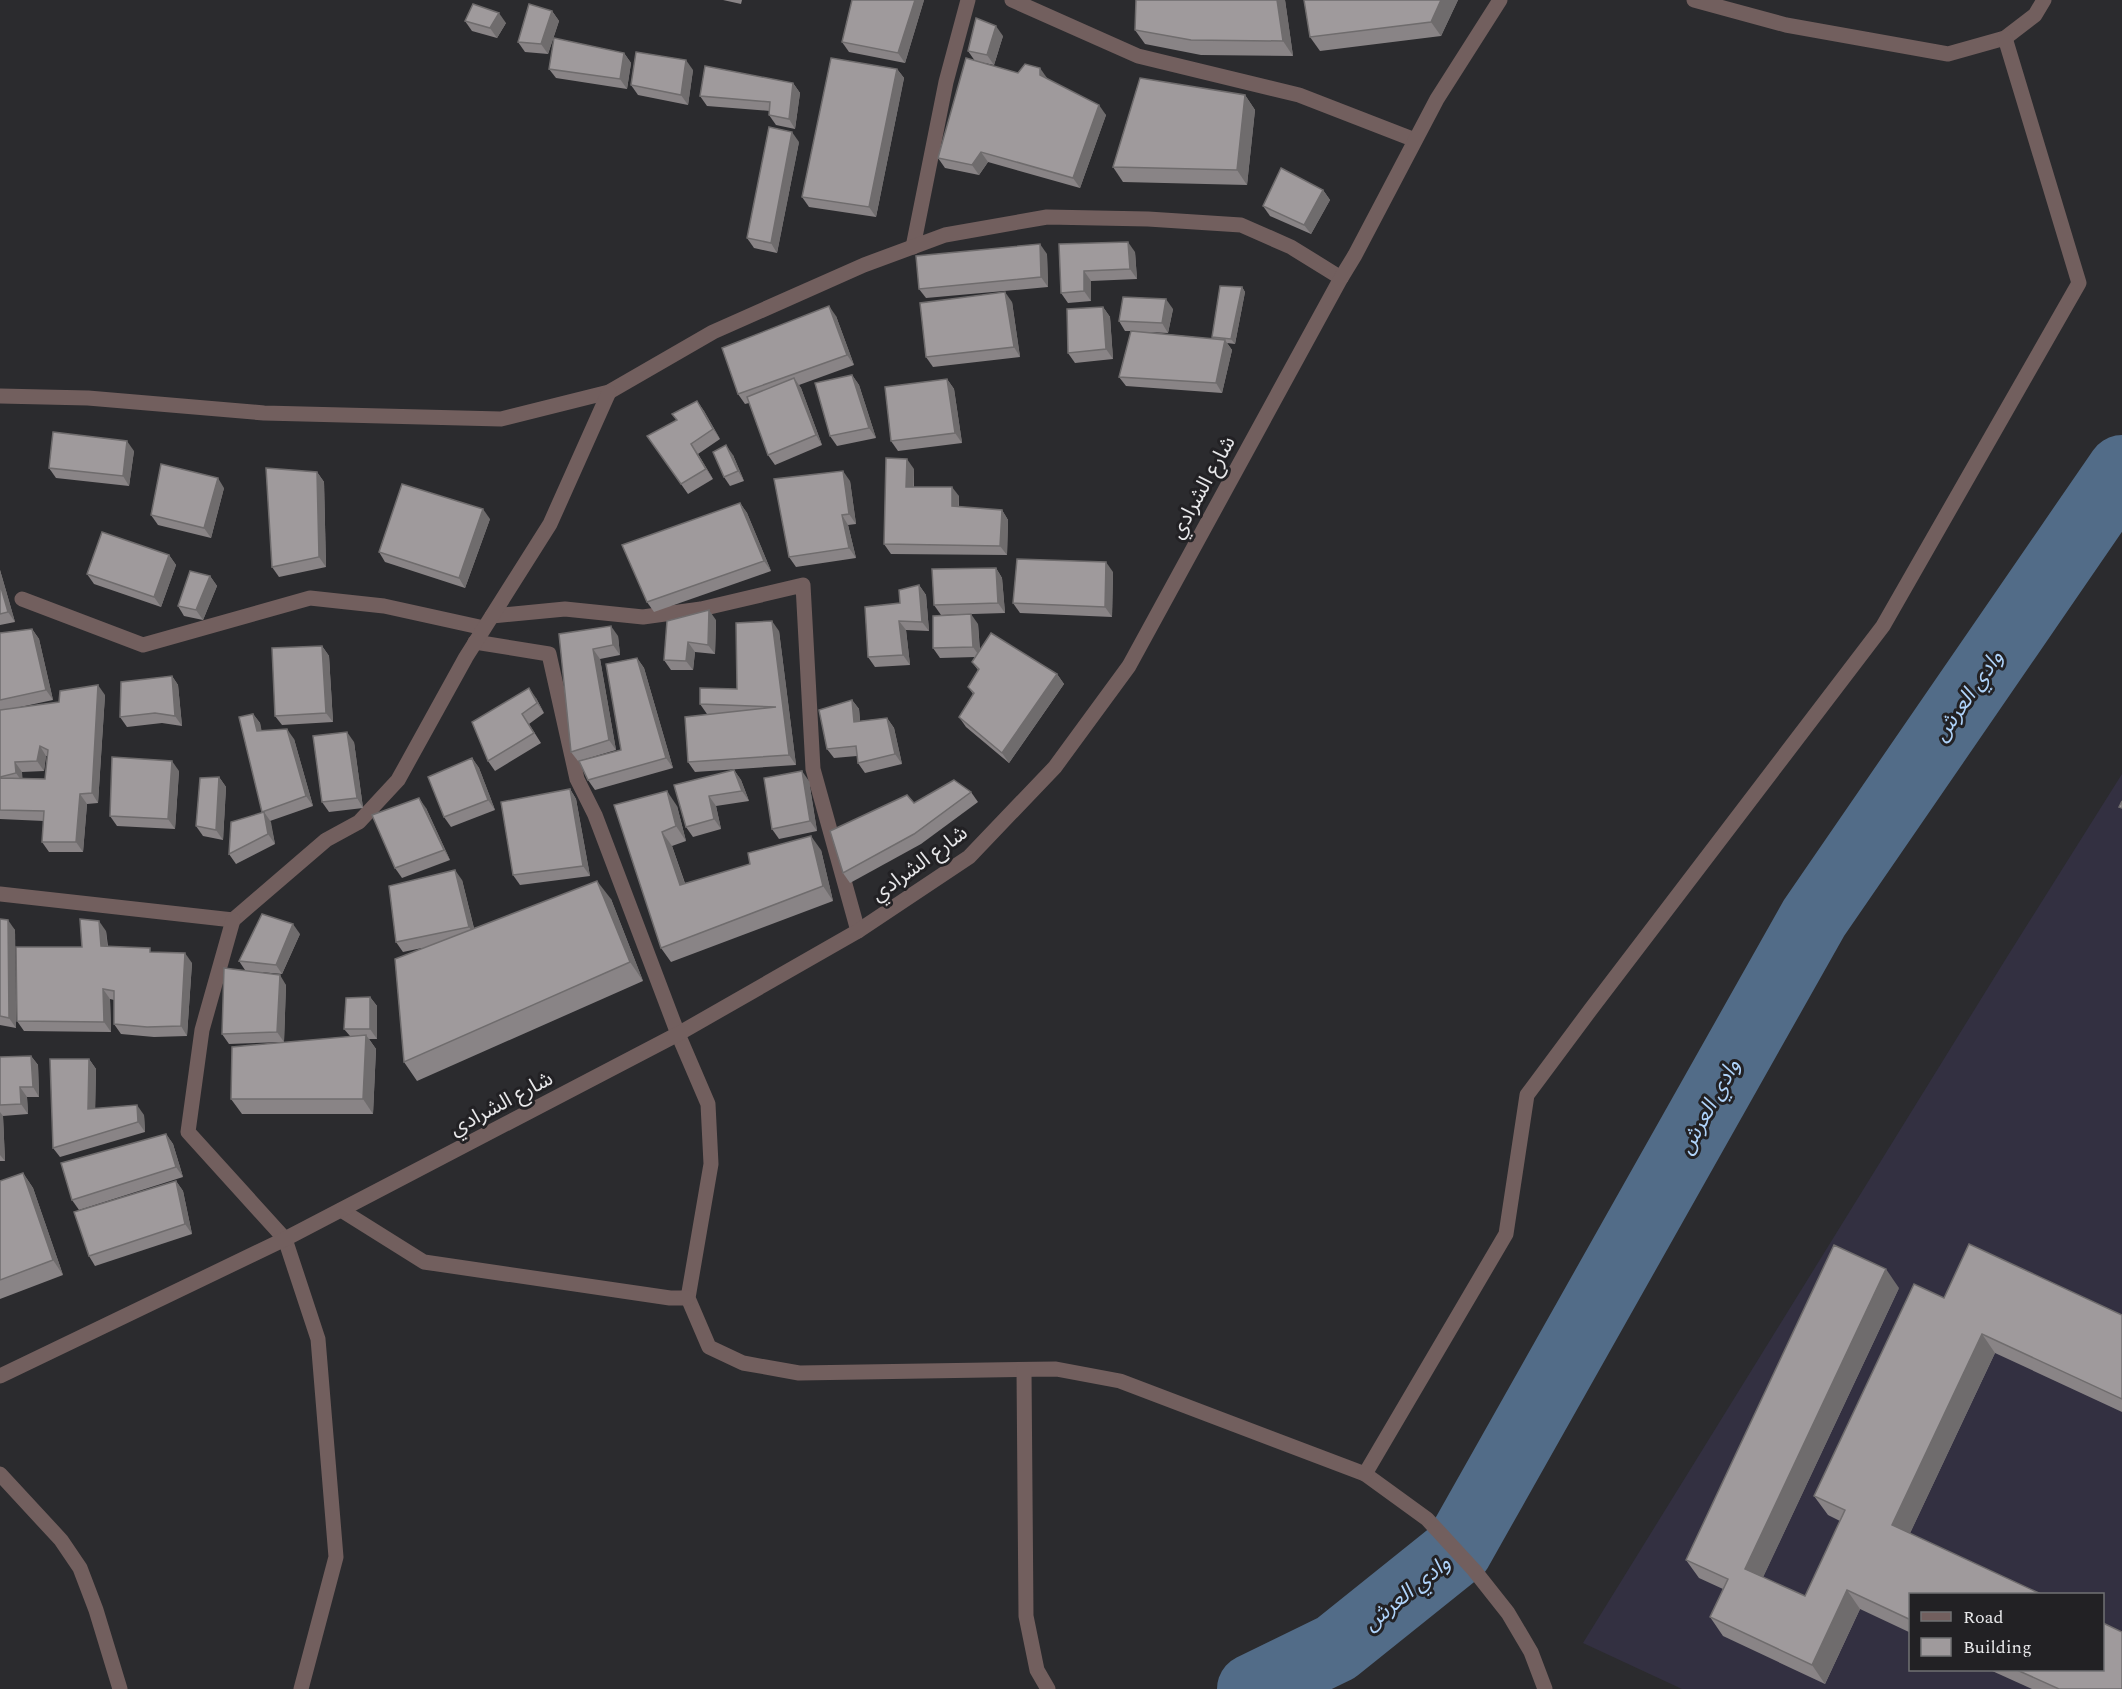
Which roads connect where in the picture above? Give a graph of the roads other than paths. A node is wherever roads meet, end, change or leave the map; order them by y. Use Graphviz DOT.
graph roads {
  1 [pos="968,0"];
  2 [pos="1012,0"];
  3 [pos="1500,0"];
  4 [pos="1694,0"];
  5 [pos="2044,0"];
  6 [pos="2005,38"];
  7 [pos="1415,140"];
  8 [pos="913,247"];
  9 [pos="1341,278"];
  10 [pos="609,392"];
  11 [pos="0,396"];
  12 [pos="22,599"];
  13 [pos="488,622"];
  14 [pos="475,642"];
  15 [pos="0,894"];
  16 [pos="233,920"];
  17 [pos="858,931"];
  18 [pos="678,1034"];
  19 [pos="341,1210"];
  20 [pos="285,1239"];
  21 [pos="688,1298"];
  22 [pos="1024,1370"];
  23 [pos="0,1376"];
  24 [pos="0,1474"];
  25 [pos="1365,1474"];
  26 [pos="120,1689"];
  27 [pos="301,1689"];
  28 [pos="1048,1689"];
  29 [pos="1545,1689"];
  1 -- 8 [label="street"];
  2 -- 7 [label="street"];
  3 -- 7 [label="street, شارع الشرادي"];
  4 -- 6 [label="street"];
  5 -- 6 [label="street"];
  6 -- 25 [label="street"];
  7 -- 9 [label="street, شارع الشرادي"];
  8 -- 9 [label="street"];
  8 -- 10 [label="street"];
  9 -- 17 [label="street, شارع الشرادي"];
  10 -- 11 [label="street"];
  10 -- 13 [label="street"];
  12 -- 13 [label="street"];
  13 -- 14 [label="street"];
  13 -- 17 [label="street"];
  14 -- 16 [label="street"];
  14 -- 18 [label="street"];
  15 -- 16 [label="street"];
  16 -- 20 [label="street"];
  17 -- 18 [label="street, شارع الشرادي"];
  18 -- 19 [label="street, شارع الشرادي"];
  18 -- 21 [label="street"];
  19 -- 20 [label="street, شارع الشرادي"];
  19 -- 21 [label="street"];
  20 -- 23 [label="street, شارع الشرادي"];
  20 -- 27 [label="street"];
  21 -- 22 [label="street"];
  22 -- 25 [label="street"];
  22 -- 28 [label="street"];
  24 -- 26 [label="street"];
  25 -- 29 [label="street"];
}
